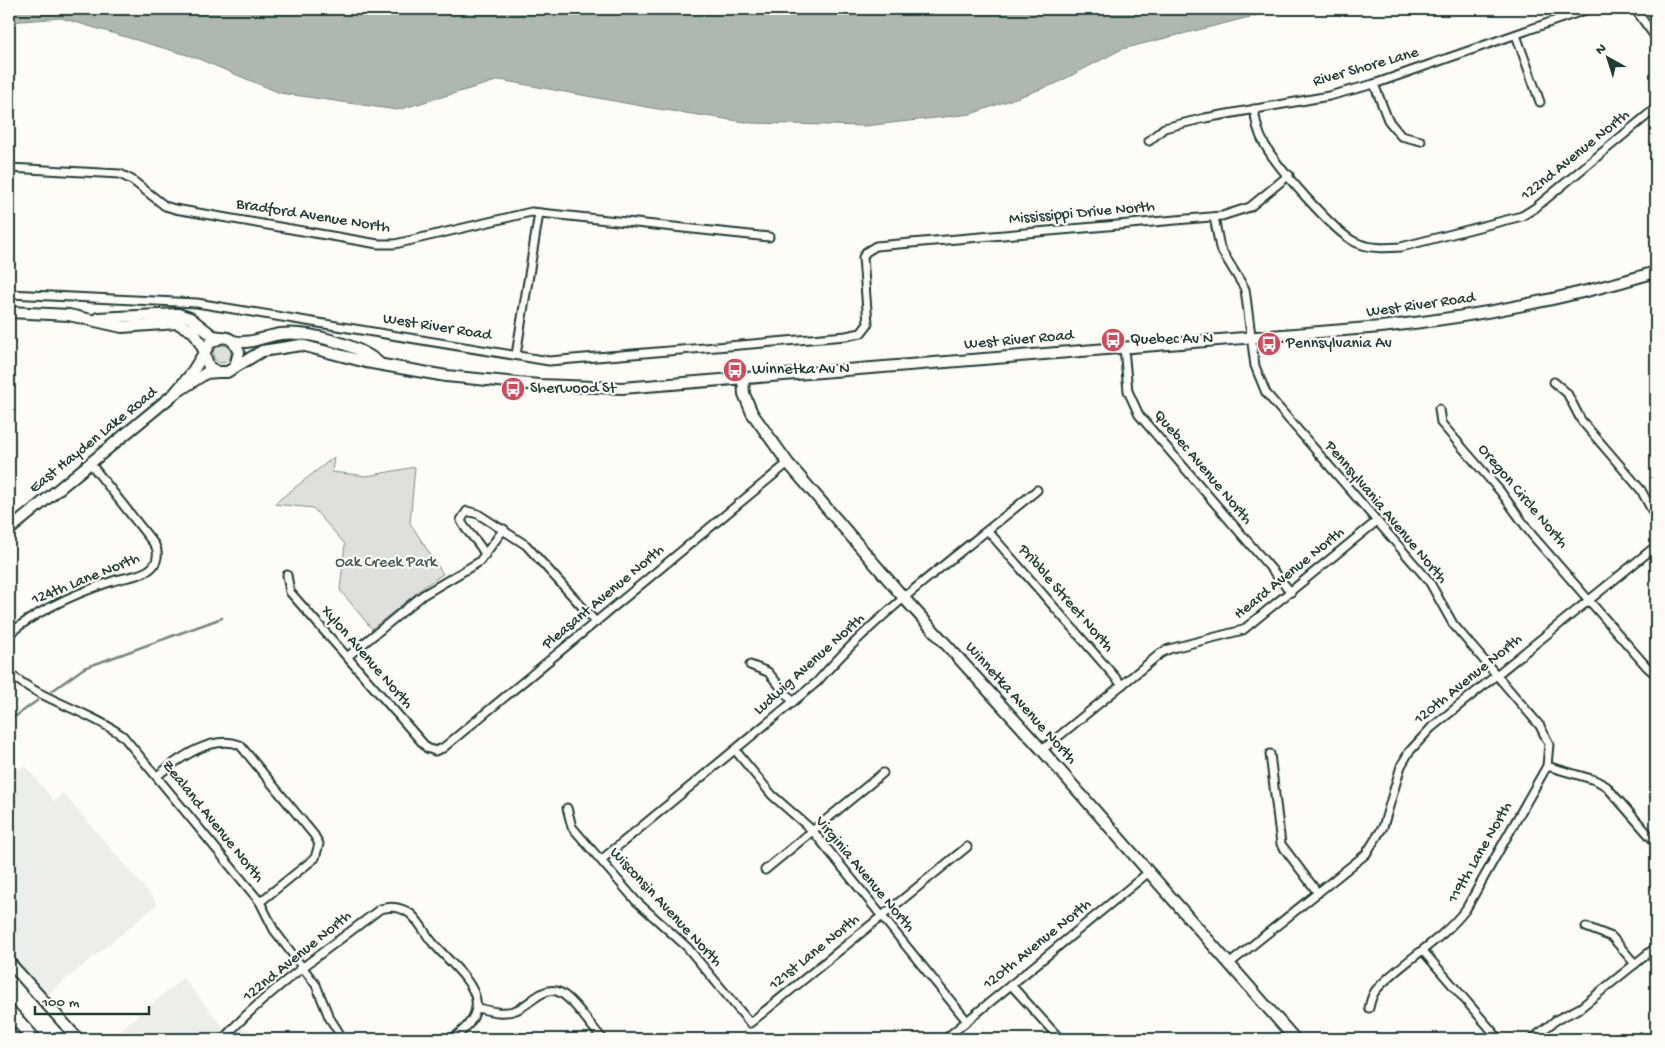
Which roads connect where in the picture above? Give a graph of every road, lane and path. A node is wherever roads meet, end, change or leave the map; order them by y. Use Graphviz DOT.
graph roads {
  1 [pos="1588,9"];
  2 [pos="1635,9"];
  3 [pos="1516,34"];
  4 [pos="1656,38"];
  5 [pos="1374,84"];
  6 [pos="1540,102"];
  7 [pos="1656,108"];
  8 [pos="1254,109"];
  9 [pos="1149,141"];
  10 [pos="1421,141"];
  11 [pos="9,168"];
  12 [pos="1289,175"];
  13 [pos="539,213"];
  14 [pos="1214,217"];
  15 [pos="769,237"];
  16 [pos="1656,272"];
  17 [pos="9,294"];
  18 [pos="9,312"];
  19 [pos="89,318"];
  20 [pos="861,332"];
  21 [pos="222,337"];
  22 [pos="1251,338"];
  23 [pos="232,341"];
  24 [pos="1124,348"];
  25 [pos="204,352"];
  26 [pos="516,355"];
  27 [pos="379,363"];
  28 [pos="235,366"];
  29 [pos="218,372"];
  30 [pos="743,378"];
  31 [pos="1554,382"];
  32 [pos="174,394"];
  33 [pos="1439,409"];
  34 [pos="90,463"];
  35 [pos="788,463"];
  36 [pos="1037,490"];
  37 [pos="1656,518"];
  38 [pos="1377,521"];
  39 [pos="504,529"];
  40 [pos="9,530"];
  41 [pos="988,531"];
  42 [pos="1656,546"];
  43 [pos="485,555"];
  44 [pos="287,575"];
  45 [pos="1291,592"];
  46 [pos="904,598"];
  47 [pos="1590,600"];
  48 [pos="596,622"];
  49 [pos="9,634"];
  50 [pos="347,657"];
  51 [pos="750,665"];
  52 [pos="9,674"];
  53 [pos="1656,674"];
  54 [pos="1496,676"];
  55 [pos="1122,685"];
  56 [pos="793,702"];
  57 [pos="735,750"];
  58 [pos="1042,750"];
  59 [pos="435,751"];
  60 [pos="1270,754"];
  61 [pos="1547,766"];
  62 [pos="883,773"];
  63 [pos="156,776"];
  64 [pos="567,808"];
  65 [pos="812,830"];
  66 [pos="1656,843"];
  67 [pos="967,848"];
  68 [pos="601,860"];
  69 [pos="765,870"];
  70 [pos="1149,872"];
  71 [pos="1318,893"];
  72 [pos="260,902"];
  73 [pos="882,917"];
  74 [pos="1586,927"];
  75 [pos="1656,946"];
  76 [pos="1423,951"];
  77 [pos="9,962"];
  78 [pos="1229,964"];
  79 [pos="1635,964"];
  80 [pos="304,968"];
  81 [pos="1011,985"];
  82 [pos="478,1008"];
  83 [pos="1369,1008"];
  84 [pos="9,1011"];
  85 [pos="967,1021"];
  86 [pos="750,1023"];
  87 [pos="455,1038"];
  88 [pos="34,1039"];
  89 [pos="78,1039"];
  90 [pos="223,1039"];
  91 [pos="343,1039"];
  92 [pos="603,1039"];
  93 [pos="945,1039"];
  94 [pos="1060,1039"];
  95 [pos="1295,1039"];
  96 [pos="1499,1039"];
  97 [pos="1532,1039"];
  1 -- 3 [label="street, River Shore Lane"];
  2 -- 4 [label="street"];
  3 -- 5 [label="street, River Shore Lane"];
  3 -- 6 [label="street"];
  5 -- 8 [label="street, River Shore Lane"];
  5 -- 10 [label="street"];
  7 -- 12 [label="street, 122nd Avenue North"];
  8 -- 9 [label="street, River Shore Lane"];
  8 -- 12 [label="street, 122nd Avenue North"];
  11 -- 13 [label="street, Bradford Avenue North"];
  12 -- 14 [label="street, Mississippi Drive North"];
  13 -- 15 [label="street, Bradford Avenue North"];
  13 -- 26 [label="street"];
  14 -- 20 [label="street, Mississippi Drive North"];
  14 -- 22 [label="street, Pennsylvania Avenue North"];
  16 -- 22 [label="main road, West River Road"];
  17 -- 26 [label="street, West River Road"];
  18 -- 19 [label="main road"];
  19 -- 21 [label="main road"];
  19 -- 25 [label="main road"];
  20 -- 26 [label="street, West River Road"];
  21 -- 23 [label="main road"];
  21 -- 25 [label="main road"];
  22 -- 24 [label="main road, West River Road"];
  22 -- 38 [label="street, Pennsylvania Avenue North"];
  23 -- 27 [label="main road, West River Road"];
  23 -- 28 [label="main road"];
  24 -- 30 [label="main road, West River Road"];
  24 -- 45 [label="street, Quebec Avenue North"];
  25 -- 29 [label="main road"];
  25 -- 32 [label="main road, East Hayden Lake Road"];
  27 -- 28 [label="main road, West River Road"];
  27 -- 30 [label="main road, West River Road"];
  28 -- 29 [label="main road"];
  29 -- 32 [label="main road, East Hayden Lake Road"];
  30 -- 35 [label="main road, Winnetka Avenue North"];
  31 -- 37 [label="street"];
  32 -- 34 [label="main road, East Hayden Lake Road"];
  33 -- 47 [label="street, Oregon Circle North"];
  34 -- 40 [label="main road, East Hayden Lake Road"];
  34 -- 49 [label="street, 124th Lane North"];
  35 -- 46 [label="main road, Winnetka Avenue North"];
  35 -- 48 [label="street, Pleasant Avenue North"];
  36 -- 41 [label="street, Ludwig Avenue North"];
  38 -- 45 [label="street, Heard Avenue North"];
  38 -- 54 [label="street, Pennsylvania Avenue North"];
  39 -- 43 [label="street"];
  39 -- 43 [label="street"];
  39 -- 48 [label="street"];
  41 -- 46 [label="street, Ludwig Avenue North"];
  41 -- 55 [label="street, Pribble Street North"];
  42 -- 47 [label="street, 120th Avenue North"];
  43 -- 50 [label="street"];
  44 -- 50 [label="street, Xylon Avenue North"];
  45 -- 55 [label="street, Heard Avenue North"];
  46 -- 56 [label="street, Ludwig Avenue North"];
  46 -- 58 [label="main road, Winnetka Avenue North"];
  47 -- 53 [label="street, Oregon Circle North"];
  47 -- 54 [label="street, 120th Avenue North"];
  48 -- 59 [label="street, Pleasant Avenue North"];
  50 -- 59 [label="street, Xylon Avenue North"];
  51 -- 56 [label="street"];
  52 -- 63 [label="street, Zealand Avenue North"];
  54 -- 61 [label="street, Pennsylvania Avenue North"];
  54 -- 71 [label="street, 120th Avenue North"];
  55 -- 58 [label="street, Heard Avenue North"];
  56 -- 57 [label="street, Ludwig Avenue North"];
  57 -- 65 [label="street, Virginia Avenue North"];
  57 -- 68 [label="street, Ludwig Avenue North"];
  58 -- 70 [label="main road, Winnetka Avenue North"];
  60 -- 71 [label="street"];
  61 -- 66 [label="street"];
  61 -- 76 [label="street, 119th Lane North"];
  62 -- 65 [label="street"];
  63 -- 72 [label="street, Zealand Avenue North"];
  63 -- 72 [label="street"];
  64 -- 68 [label="street, Wisconsin Avenue North"];
  65 -- 69 [label="street"];
  65 -- 73 [label="street, Virginia Avenue North"];
  67 -- 73 [label="street, 121st Lane North"];
  68 -- 86 [label="street, Wisconsin Avenue North"];
  70 -- 78 [label="main road, Winnetka Avenue North"];
  70 -- 81 [label="street, 120th Avenue North"];
  71 -- 78 [label="street, 120th Avenue North"];
  72 -- 80 [label="street, Zealand Avenue North"];
  73 -- 85 [label="street, Virginia Avenue North"];
  73 -- 86 [label="street, 121st Lane North"];
  74 -- 79 [label="street"];
  75 -- 79 [label="street"];
  76 -- 83 [label="street, 119th Lane North"];
  76 -- 96 [label="street"];
  77 -- 89 [label="main road"];
  78 -- 95 [label="main road, Winnetka Avenue North"];
  79 -- 97 [label="street"];
  80 -- 82 [label="street, 122nd Avenue North"];
  80 -- 90 [label="street, 122nd Avenue North"];
  80 -- 91 [label="street, Zealand Avenue North"];
  81 -- 85 [label="street, 120th Avenue North"];
  81 -- 94 [label="street"];
  82 -- 87 [label="street"];
  82 -- 92 [label="street"];
  84 -- 88 [label="highway"];
  85 -- 93 [label="street, 120th Avenue North"];
}
